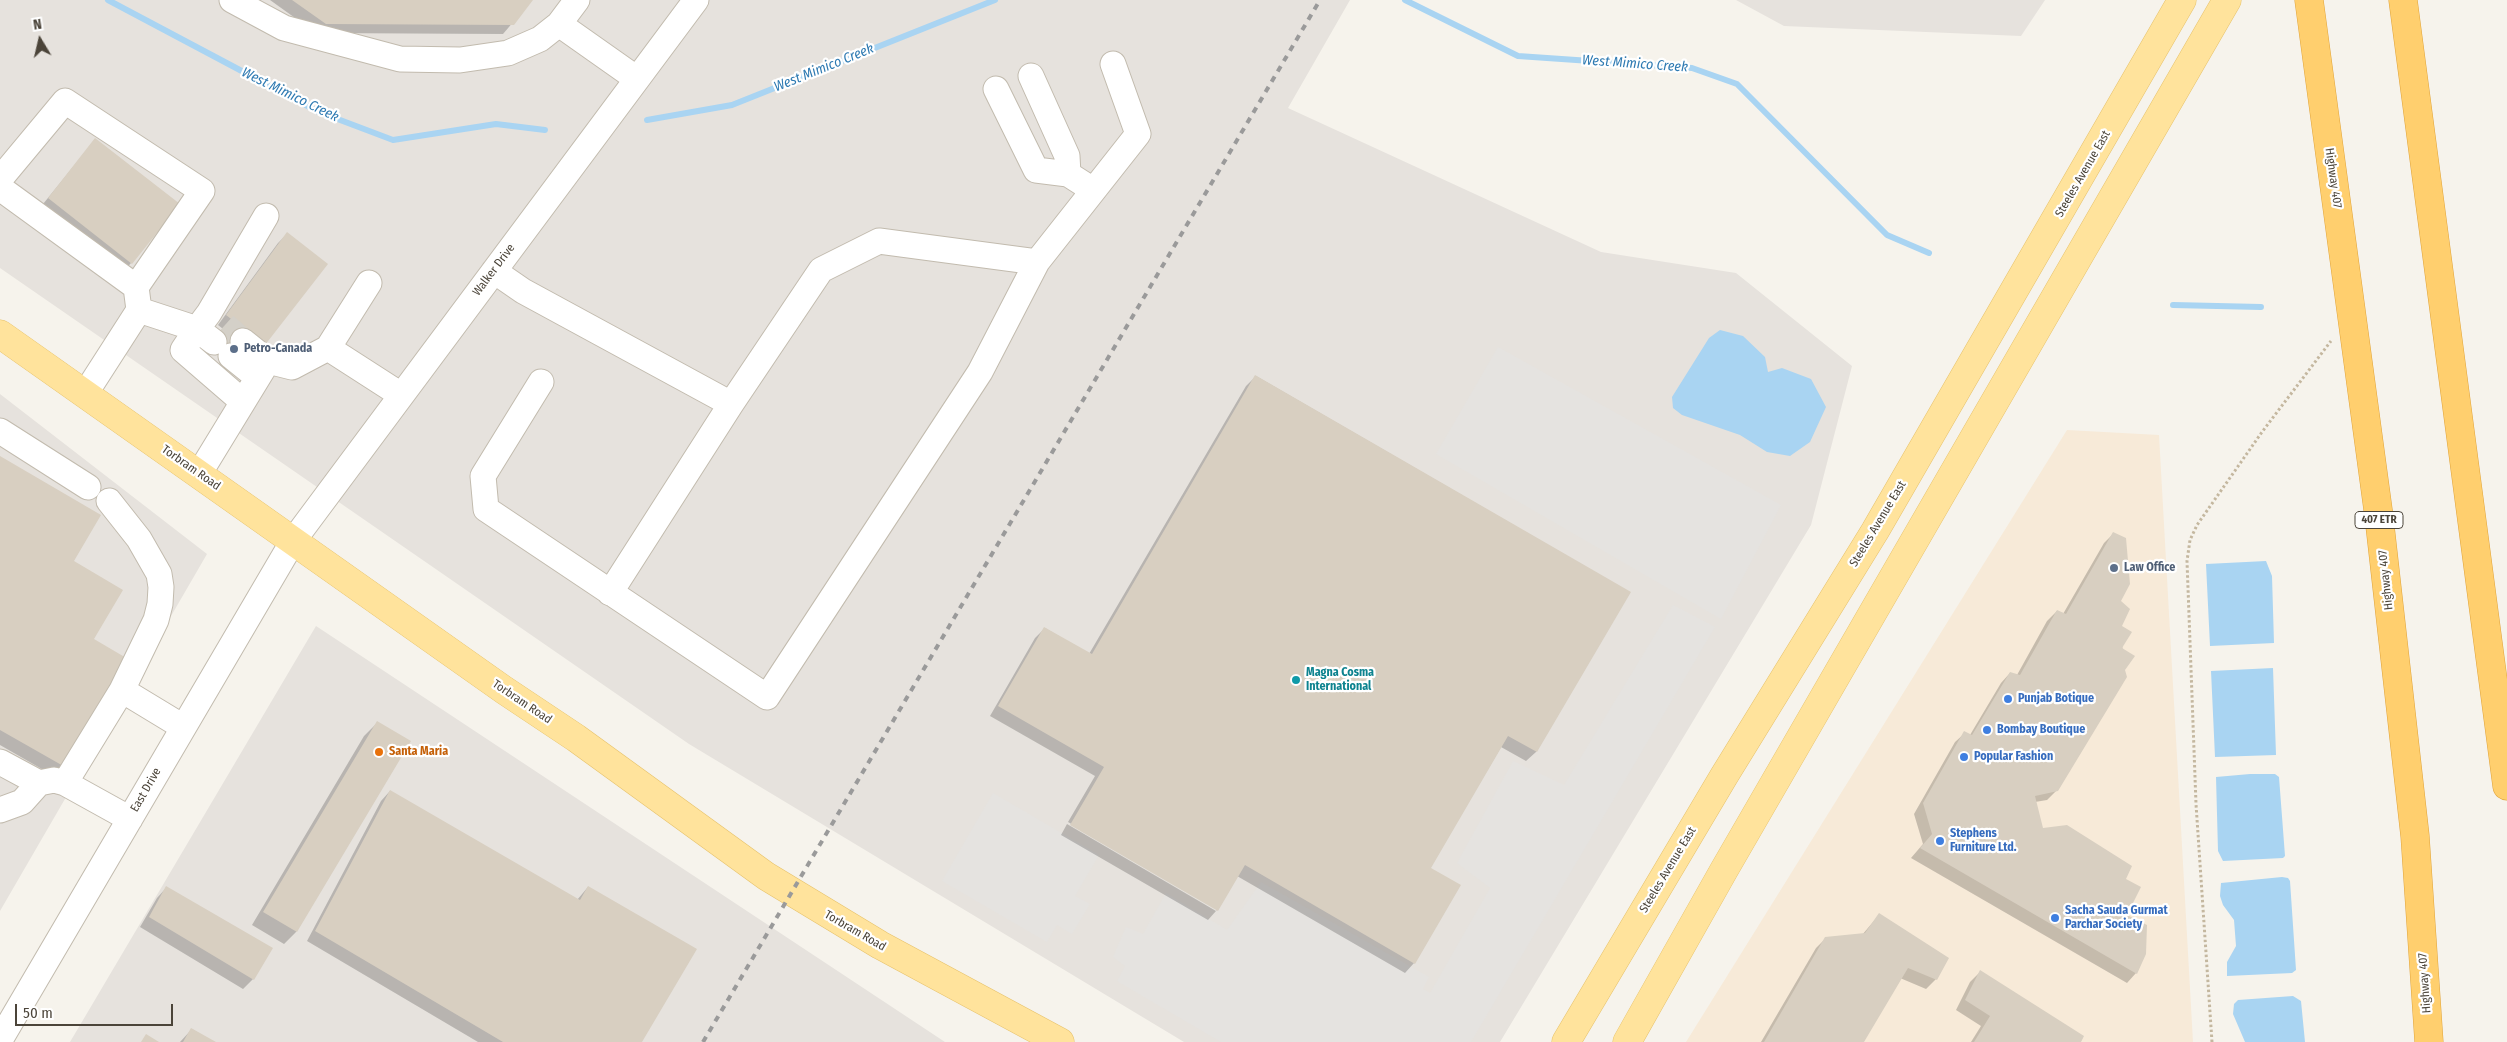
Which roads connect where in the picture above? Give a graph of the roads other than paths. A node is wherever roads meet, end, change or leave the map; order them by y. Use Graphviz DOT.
graph roads {
  1 [pos="232,0"];
  2 [pos="577,0"];
  3 [pos="696,0"];
  4 [pos="2182,0"];
  5 [pos="2227,0"];
  6 [pos="2310,0"];
  7 [pos="2403,0"];
  8 [pos="560,24"];
  9 [pos="1113,64"];
  10 [pos="1031,76"];
  11 [pos="637,79"];
  12 [pos="996,89"];
  13 [pos="1068,174"];
  14 [pos="0,179"];
  15 [pos="0,188"];
  16 [pos="1093,190"];
  17 [pos="266,216"];
  18 [pos="1037,262"];
  19 [pos="494,270"];
  20 [pos="369,283"];
  21 [pos="137,299"];
  22 [pos="0,334"];
  23 [pos="220,334"];
  24 [pos="328,348"];
  25 [pos="263,369"];
  26 [pos="541,382"];
  27 [pos="85,394"];
  28 [pos="401,395"];
  29 [pos="242,401"];
  30 [pos="731,404"];
  31 [pos="0,431"];
  32 [pos="199,474"];
  33 [pos="293,541"];
  34 [pos="610,593"];
  35 [pos="122,690"];
  36 [pos="183,727"];
  37 [pos="0,762"];
  38 [pos="38,783"];
  39 [pos="65,783"];
  40 [pos="2507,786"];
  41 [pos="0,810"];
  42 [pos="130,819"];
  43 [pos="0,1040"];
  44 [pos="1060,1042"];
  45 [pos="1566,1042"];
  46 [pos="1628,1042"];
  47 [pos="2429,1042"];
  1 -- 8 [label="street"];
  2 -- 8 [label="street"];
  3 -- 11 [label="street, Walker Drive"];
  4 -- 45 [label="main road, Steeles Avenue East"];
  5 -- 46 [label="main road"];
  6 -- 47 [label="highway, Highway 407 / 407 ETR"];
  7 -- 40 [label="highway"];
  8 -- 11 [label="street"];
  9 -- 16 [label="street"];
  10 -- 13 [label="street"];
  11 -- 19 [label="street, Walker Drive"];
  12 -- 13 [label="street"];
  13 -- 16 [label="street"];
  14 -- 21 [label="street"];
  15 -- 21 [label="street"];
  16 -- 18 [label="street"];
  17 -- 23 [label="street"];
  18 -- 30 [label="street"];
  18 -- 34 [label="street"];
  19 -- 28 [label="street, Walker Drive"];
  19 -- 30 [label="street"];
  20 -- 24 [label="street"];
  21 -- 23 [label="street"];
  21 -- 27 [label="street"];
  22 -- 27 [label="main road, Torbram Road"];
  23 -- 25 [label="street"];
  23 -- 29 [label="street"];
  24 -- 25 [label="street"];
  24 -- 28 [label="street"];
  25 -- 29 [label="street"];
  26 -- 34 [label="street"];
  27 -- 32 [label="main road, Torbram Road"];
  28 -- 33 [label="street, Walker Drive"];
  29 -- 32 [label="street"];
  30 -- 34 [label="street"];
  31 -- 35 [label="street"];
  32 -- 33 [label="main road, Torbram Road"];
  33 -- 36 [label="street, East Drive"];
  33 -- 44 [label="main road, Torbram Road"];
  35 -- 36 [label="street"];
  35 -- 39 [label="street"];
  36 -- 42 [label="street, East Drive"];
  37 -- 38 [label="street"];
  38 -- 39 [label="street"];
  38 -- 41 [label="street"];
  39 -- 42 [label="street"];
  42 -- 43 [label="street, East Drive"];
}
